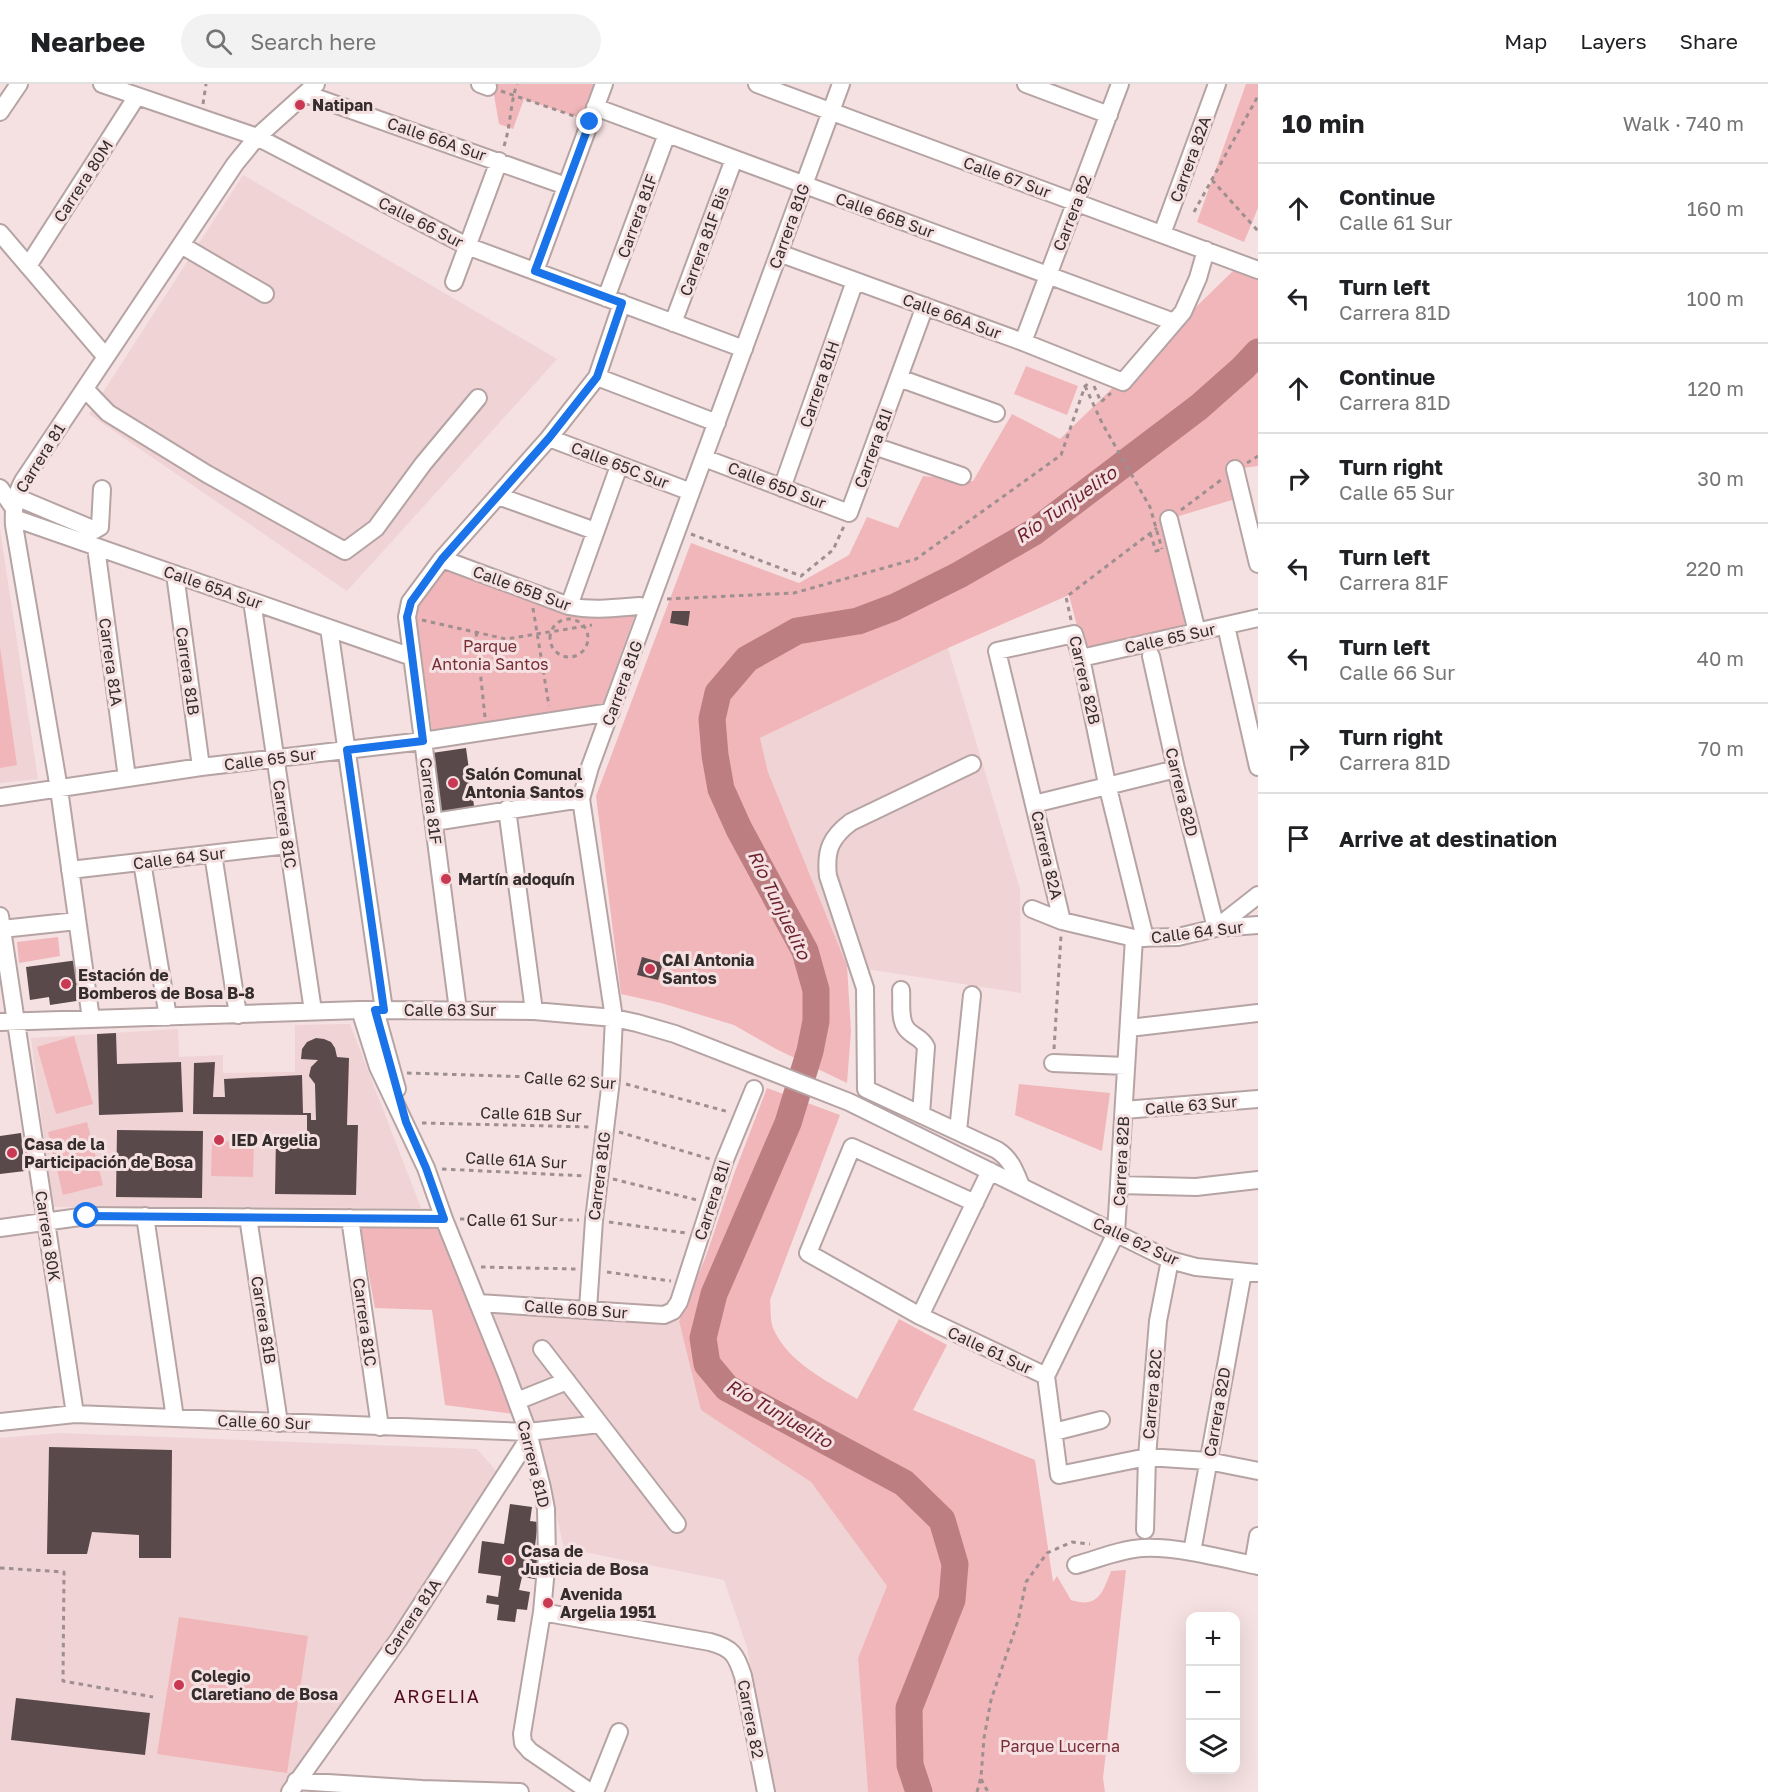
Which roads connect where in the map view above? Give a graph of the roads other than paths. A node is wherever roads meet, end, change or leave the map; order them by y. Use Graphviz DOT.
graph roads {
  1 [pos="18,84"];
  2 [pos="102,84"];
  3 [pos="604,84"];
  4 [pos="757,84"];
  5 [pos="841,84"];
  6 [pos="1026,84"];
  7 [pos="1120,84"];
  8 [pos="1217,84"];
  9 [pos="306,87"];
  10 [pos="137,96"];
  11 [pos="831,111"];
  12 [pos="0,112"];
  13 [pos="593,115"];
  14 [pos="1109,115"];
  15 [pos="667,134"];
  16 [pos="257,137"];
  17 [pos="734,159"];
  18 [pos="499,161"];
  19 [pos="804,185"];
  20 [pos="566,186"];
  21 [pos="1076,202"];
  22 [pos="0,233"];
  23 [pos="1162,234"];
  24 [pos="181,245"];
  25 [pos="467,246"];
  26 [pos="1206,250"];
  27 [pos="779,253"];
  28 [pos="28,266"];
  29 [pos="1258,270"];
  30 [pos="535,271"];
  31 [pos="1048,275"];
  32 [pos="855,281"];
  33 [pos="454,282"];
  34 [pos="265,294"];
  35 [pos="614,301"];
  36 [pos="925,306"];
  37 [pos="1174,322"];
  38 [pos="673,323"];
  39 [pos="1023,342"];
  40 [pos="744,349"];
  41 [pos="106,357"];
  42 [pos="597,377"];
  43 [pos="899,378"];
  44 [pos="85,389"];
  45 [pos="478,398"];
  46 [pos="996,413"];
  47 [pos="717,423"];
  48 [pos="549,438"];
  49 [pos="874,446"];
  50 [pos="704,458"];
  51 [pos="619,466"];
  52 [pos="1235,469"];
  53 [pos="962,476"];
  54 [pos="782,488"];
  55 [pos="0,489"];
  56 [pos="102,489"];
  57 [pos="692,492"];
  58 [pos="498,496"];
  59 [pos="14,507"];
  60 [pos="849,513"];
  61 [pos="1169,519"];
  62 [pos="595,531"];
  63 [pos="96,547"];
  64 [pos="442,559"];
  65 [pos="1258,564"];
  66 [pos="175,574"];
  67 [pos="252,601"];
  68 [pos="646,603"];
  69 [pos="568,606"];
  70 [pos="1258,618"];
  71 [pos="1226,626"];
  72 [pos="329,628"];
  73 [pos="1197,632"];
  74 [pos="997,651"];
  75 [pos="1151,656"];
  76 [pos="412,657"];
  77 [pos="1081,658"];
  78 [pos="611,712"];
  79 [pos="423,741"];
  80 [pos="347,750"];
  81 [pos="276,759"];
  82 [pos="972,764"];
  83 [pos="201,767"];
  84 [pos="1258,767"];
  85 [pos="1176,769"];
  86 [pos="127,778"];
  87 [pos="1107,784"];
  88 [pos="58,789"];
  89 [pos="0,797"];
  90 [pos="581,799"];
  91 [pos="1034,804"];
  92 [pos="507,809"];
  93 [pos="434,822"];
  94 [pos="288,845"];
  95 [pos="213,854"];
  96 [pos="142,862"];
  97 [pos="70,870"];
  98 [pos="1258,895"];
  99 [pos="1032,909"];
  100 [pos="77,921"];
  101 [pos="1062,921"];
  102 [pos="1,922"];
  103 [pos="1258,925"];
  104 [pos="1216,928"];
  105 [pos="1139,938"];
  106 [pos="901,990"];
  107 [pos="972,994"];
  108 [pos="373,1010"];
  109 [pos="458,1010"];
  110 [pos="313,1011"];
  111 [pos="534,1011"];
  112 [pos="1258,1013"];
  113 [pos="238,1015"];
  114 [pos="168,1017"];
  115 [pos="614,1018"];
  116 [pos="91,1019"];
  117 [pos="8,1021"];
  118 [pos="1129,1028"];
  119 [pos="1053,1063"];
  120 [pos="1126,1066"];
  121 [pos="754,1089"];
  122 [pos="1258,1099"];
  123 [pos="849,1102"];
  124 [pos="1124,1110"];
  125 [pos="921,1114"];
  126 [pos="406,1122"];
  127 [pos="958,1131"];
  128 [pos="990,1171"];
  129 [pos="1258,1179"];
  130 [pos="1119,1185"];
  131 [pos="1021,1186"];
  132 [pos="975,1203"];
  133 [pos="145,1216"];
  134 [pos="248,1217"];
  135 [pos="350,1218"];
  136 [pos="444,1219"];
  137 [pos="46,1222"];
  138 [pos="0,1228"];
  139 [pos="1116,1233"];
  140 [pos="1170,1260"];
  141 [pos="1251,1272"];
  142 [pos="478,1303"];
  143 [pos="588,1309"];
  144 [pos="673,1311"];
  145 [pos="920,1316"];
  146 [pos="542,1349"];
  147 [pos="1046,1376"];
  148 [pos="567,1382"];
  149 [pos="517,1401"];
  150 [pos="75,1414"];
  151 [pos="175,1418"];
  152 [pos="1101,1420"];
  153 [pos="0,1422"];
  154 [pos="279,1422"];
  155 [pos="600,1424"];
  156 [pos="380,1427"];
  157 [pos="1054,1432"];
  158 [pos="528,1435"];
  159 [pos="1147,1457"];
  160 [pos="1208,1461"];
  161 [pos="1258,1471"];
  162 [pos="677,1524"];
  163 [pos="1145,1530"];
  164 [pos="1258,1536"];
  165 [pos="1192,1552"];
  166 [pos="1076,1565"];
  167 [pos="1256,1565"];
  168 [pos="542,1612"];
  169 [pos="619,1732"];
  170 [pos="293,1787"];
  171 [pos="421,1790"];
  172 [pos="472,1791"];
  173 [pos="520,1792"];
  174 [pos="590,1792"];
  175 [pos="596,1792"];
  176 [pos="765,1792"];
  1 -- 12 [label="street"];
  2 -- 10 [label="street, Calle 66 Sur"];
  3 -- 13 [label="street"];
  4 -- 11 [label="street, Calle 67 Sur"];
  5 -- 11 [label="street, Carrera 81G"];
  6 -- 14 [label="street"];
  7 -- 14 [label="street, Carrera 82"];
  8 -- 23 [label="street, Carrera 82A"];
  9 -- 16 [label="street, Carrera 81"];
  9 -- 18 [label="street, Calle 66A Sur"];
  10 -- 16 [label="street, Calle 66 Sur"];
  10 -- 28 [label="street, Carrera 80M"];
  11 -- 19 [label="street, Carrera 81G"];
  11 -- 21 [label="street, Calle 67 Sur"];
  13 -- 15 [label="street, Calle 66B Sur"];
  13 -- 20 [label="street"];
  14 -- 21 [label="street, Carrera 82"];
  15 -- 17 [label="street, Calle 66B Sur"];
  15 -- 35 [label="street, Carrera 81F"];
  16 -- 24 [label="street, Carrera 81"];
  16 -- 25 [label="street, Calle 66 Sur"];
  17 -- 19 [label="street, Calle 66B Sur"];
  17 -- 38 [label="street, Carrera 81F Bis"];
  18 -- 20 [label="street, Calle 66A Sur"];
  18 -- 25 [label="street"];
  19 -- 27 [label="street, Carrera 81G"];
  19 -- 31 [label="street, Calle 66B Sur"];
  20 -- 30 [label="street"];
  21 -- 23 [label="street, Calle 67 Sur"];
  21 -- 31 [label="street, Carrera 82"];
  22 -- 28 [label="street"];
  23 -- 26 [label="street, Calle 67 Sur"];
  24 -- 34 [label="street"];
  24 -- 41 [label="street, Carrera 81"];
  25 -- 30 [label="street, Calle 66 Sur"];
  25 -- 33 [label="street"];
  26 -- 29 [label="street, Calle 67 Sur"];
  26 -- 37 [label="street"];
  27 -- 32 [label="street, Calle 66A Sur"];
  27 -- 40 [label="street, Carrera 81G"];
  28 -- 41 [label="street"];
  30 -- 35 [label="street, Calle 66 Sur"];
  31 -- 37 [label="street, Calle 66B Sur"];
  31 -- 39 [label="street, Carrera 82"];
  32 -- 36 [label="street, Calle 66A Sur"];
  32 -- 54 [label="street, Carrera 81H"];
  35 -- 38 [label="street, Calle 66 Sur"];
  35 -- 42 [label="street, Carrera 81F"];
  36 -- 39 [label="street, Calle 66A Sur"];
  36 -- 43 [label="street, Carrera 81I"];
  37 -- 39 [label="street, Calle 66A Sur"];
  38 -- 40 [label="street, Calle 66 Sur"];
  40 -- 47 [label="street, Carrera 81G"];
  41 -- 44 [label="street, Carrera 81"];
  42 -- 47 [label="street"];
  42 -- 48 [label="street, Carrera 81F"];
  43 -- 46 [label="street"];
  43 -- 49 [label="street, Carrera 81I"];
  44 -- 45 [label="street"];
  44 -- 59 [label="street, Carrera 81"];
  47 -- 50 [label="street, Carrera 81G"];
  48 -- 51 [label="street, Calle 65C Sur"];
  48 -- 58 [label="street, Carrera 81F"];
  49 -- 53 [label="street"];
  49 -- 60 [label="street, Carrera 81I"];
  50 -- 54 [label="street, Calle 65D Sur"];
  50 -- 57 [label="street, Carrera 81G"];
  51 -- 57 [label="street, Calle 65C Sur"];
  51 -- 62 [label="street"];
  52 -- 65 [label="street"];
  54 -- 60 [label="street, Calle 65D Sur"];
  55 -- 59 [label="street"];
  56 -- 59 [label="street"];
  57 -- 68 [label="street, Carrera 81G"];
  58 -- 62 [label="street"];
  58 -- 64 [label="street, Carrera 81F"];
  59 -- 63 [label="street, Calle 65A Sur"];
  59 -- 88 [label="street"];
  61 -- 73 [label="street"];
  62 -- 69 [label="street"];
  63 -- 66 [label="street, Calle 65A Sur"];
  63 -- 86 [label="street, Carrera 81A"];
  64 -- 69 [label="street, Calle 65B Sur"];
  64 -- 76 [label="street, Carrera 81F"];
  66 -- 67 [label="street, Calle 65A Sur"];
  66 -- 83 [label="street, Carrera 81B"];
  67 -- 72 [label="street, Calle 65A Sur"];
  67 -- 81 [label="street, Carrera 81C"];
  68 -- 69 [label="street, Calle 65B Sur"];
  68 -- 78 [label="street, Carrera 81G"];
  70 -- 71 [label="street, Calle 65 Sur"];
  71 -- 73 [label="street, Calle 65 Sur"];
  71 -- 84 [label="street"];
  72 -- 76 [label="street, Calle 65A Sur"];
  72 -- 80 [label="street, Carrera 81D"];
  73 -- 77 [label="street, Calle 65 Sur"];
  74 -- 77 [label="street, Carrera 82B"];
  74 -- 91 [label="street, Carrera 82A"];
  75 -- 85 [label="street, Carrera 82D"];
  76 -- 79 [label="street, Carrera 81F"];
  77 -- 87 [label="street, Carrera 82B"];
  78 -- 79 [label="street, Calle 65 Sur"];
  78 -- 90 [label="street, Carrera 81G"];
  79 -- 80 [label="street, Calle 65 Sur"];
  79 -- 93 [label="street, Carrera 81F"];
  80 -- 81 [label="street, Calle 65 Sur"];
  80 -- 108 [label="street, Carrera 81D"];
  81 -- 83 [label="street, Calle 65 Sur"];
  81 -- 94 [label="street, Carrera 81C"];
  82 -- 125 [label="street"];
  83 -- 86 [label="street, Calle 65 Sur"];
  85 -- 87 [label="street"];
  85 -- 104 [label="street, Carrera 82D"];
  86 -- 88 [label="street, Calle 65 Sur"];
  87 -- 91 [label="street"];
  87 -- 105 [label="street, Carrera 82B"];
  88 -- 89 [label="street, Calle 65 Sur"];
  88 -- 97 [label="street"];
  90 -- 92 [label="street"];
  90 -- 115 [label="street, Carrera 81G"];
  91 -- 101 [label="street, Carrera 82A"];
  92 -- 93 [label="street"];
  92 -- 111 [label="street"];
  93 -- 109 [label="street, Carrera 81F"];
  94 -- 95 [label="street, Calle 64 Sur"];
  94 -- 110 [label="street, Carrera 81C"];
  95 -- 96 [label="street, Calle 64 Sur"];
  95 -- 113 [label="street"];
  96 -- 97 [label="street, Calle 64 Sur"];
  96 -- 114 [label="street"];
  97 -- 100 [label="street"];
  98 -- 104 [label="street"];
  99 -- 101 [label="street, Calle 64 Sur"];
  100 -- 102 [label="street"];
  100 -- 116 [label="street"];
  101 -- 105 [label="street, Calle 64 Sur"];
  102 -- 117 [label="street, Carrera 80K"];
  103 -- 104 [label="street, Calle 64 Sur"];
  104 -- 105 [label="street, Calle 64 Sur"];
  105 -- 118 [label="street, Carrera 82B"];
  106 -- 125 [label="street"];
  107 -- 127 [label="street"];
  108 -- 109 [label="street, Calle 63 Sur"];
  108 -- 110 [label="street, Calle 63 Sur"];
  108 -- 126 [label="street, Carrera 81D"];
  108 -- 126 [label="street, Carrera 81D"];
  109 -- 111 [label="street, Calle 63 Sur"];
  110 -- 113 [label="street, Calle 63 Sur"];
  111 -- 115 [label="street, Calle 63 Sur"];
  112 -- 118 [label="street"];
  113 -- 114 [label="street, Calle 63 Sur"];
  114 -- 116 [label="street, Calle 63 Sur"];
  115 -- 123 [label="street, Calle 63 Sur"];
  115 -- 143 [label="street, Carrera 81G"];
  116 -- 117 [label="street, Calle 63 Sur"];
  117 -- 137 [label="street, Carrera 80K"];
  118 -- 120 [label="street, Carrera 82B"];
  119 -- 120 [label="street"];
  120 -- 124 [label="street, Carrera 82B"];
  121 -- 144 [label="street, Carrera 81I"];
  122 -- 124 [label="street, Calle 63 Sur"];
  123 -- 128 [label="street, Calle 62 Sur"];
  124 -- 130 [label="street, Carrera 82B"];
  125 -- 127 [label="street"];
  126 -- 136 [label="street, Carrera 81D"];
  127 -- 131 [label="street"];
  128 -- 131 [label="street, Calle 62 Sur"];
  128 -- 132 [label="street"];
  129 -- 130 [label="street"];
  130 -- 139 [label="street, Carrera 82B"];
  131 -- 139 [label="street, Calle 62 Sur"];
  132 -- 145 [label="street"];
  132 -- 145 [label="street, Calle 61 Sur"];
  133 -- 134 [label="street, Calle 61 Sur"];
  133 -- 137 [label="street, Calle 61 Sur"];
  133 -- 151 [label="street"];
  134 -- 135 [label="street, Calle 61 Sur"];
  134 -- 154 [label="street, Carrera 81B"];
  135 -- 136 [label="street, Calle 61 Sur"];
  135 -- 156 [label="street, Carrera 81C"];
  136 -- 142 [label="street, Carrera 81D"];
  137 -- 138 [label="street, Calle 61 Sur"];
  137 -- 150 [label="street, Carrera 80K"];
  139 -- 140 [label="street, Calle 62 Sur"];
  139 -- 147 [label="street, Carrera 82B"];
  140 -- 141 [label="street, Calle 62 Sur"];
  140 -- 159 [label="street, Carrera 82C"];
  141 -- 160 [label="street, Carrera 82D"];
  142 -- 143 [label="street, Calle 60B Sur"];
  142 -- 149 [label="street, Carrera 81D"];
  143 -- 144 [label="street, Calle 60B Sur"];
  145 -- 147 [label="street, Calle 61 Sur"];
  146 -- 148 [label="street"];
  147 -- 157 [label="street"];
  148 -- 149 [label="street"];
  148 -- 155 [label="street"];
  149 -- 158 [label="street, Carrera 81D"];
  150 -- 151 [label="street, Calle 60 Sur"];
  150 -- 153 [label="street, Calle 60 Sur"];
  151 -- 154 [label="street, Calle 60 Sur"];
  152 -- 157 [label="street"];
  154 -- 156 [label="street, Calle 60 Sur"];
  155 -- 158 [label="street, Calle 60 Sur"];
  155 -- 162 [label="street"];
  156 -- 158 [label="street, Calle 60 Sur"];
  157 -- 159 [label="street"];
  158 -- 168 [label="street, Carrera 81D"];
  158 -- 170 [label="street, Carrera 81A"];
  159 -- 160 [label="street"];
  159 -- 163 [label="street, Carrera 82C"];
  160 -- 161 [label="street"];
  160 -- 165 [label="street, Carrera 82D"];
  164 -- 167 [label="street"];
  165 -- 166 [label="street"];
  165 -- 167 [label="street"];
  168 -- 174 [label="street, Carrera 81D"];
  168 -- 176 [label="street, Carrera 82"];
  169 -- 175 [label="street"];
  170 -- 171 [label="street"];
  171 -- 172 [label="street"];
  172 -- 173 [label="street"];
}
